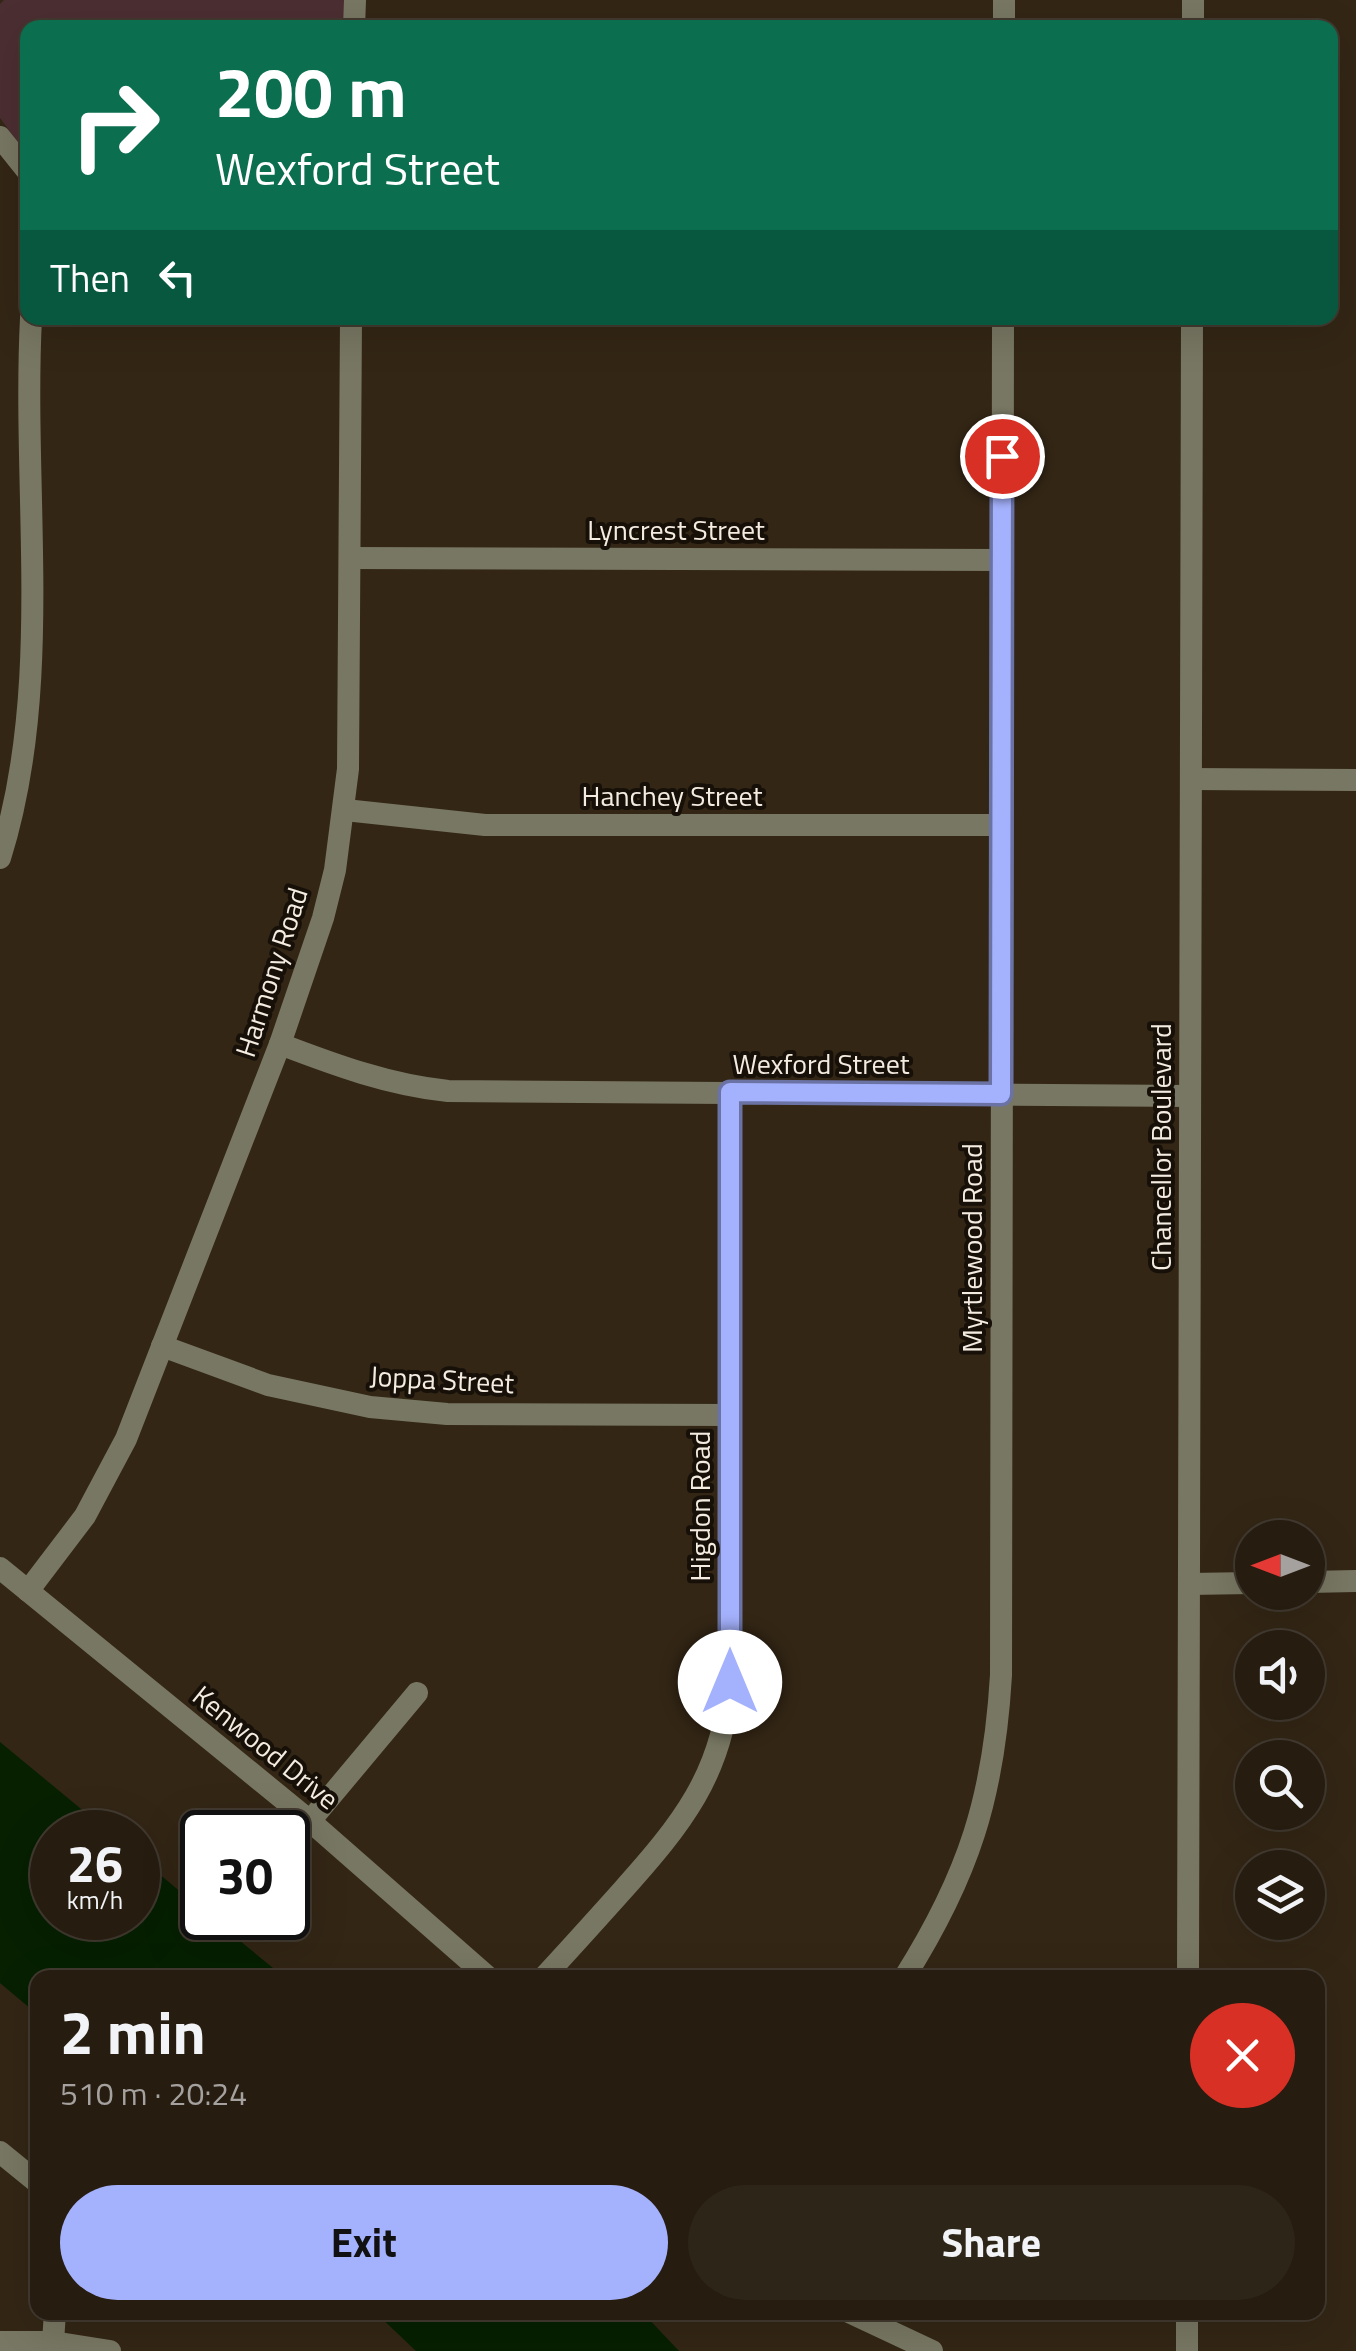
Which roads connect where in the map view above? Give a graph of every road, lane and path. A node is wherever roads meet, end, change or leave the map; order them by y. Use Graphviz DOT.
graph roads {
  1 [pos="0,137"];
  2 [pos="20,162"];
  3 [pos="31,325"];
  4 [pos="350,325"];
  5 [pos="1003,325"];
  6 [pos="1192,325"];
  7 [pos="350,558"];
  8 [pos="1002,560"];
  9 [pos="1191,780"];
  10 [pos="1356,780"];
  11 [pos="344,810"];
  12 [pos="1000,825"];
  13 [pos="5,827"];
  14 [pos="0,858"];
  15 [pos="280,1044"];
  16 [pos="730,1092"];
  17 [pos="1001,1094"];
  18 [pos="1190,1096"];
  19 [pos="162,1346"];
  20 [pos="728,1414"];
  21 [pos="0,1568"];
  22 [pos="1356,1581"];
  23 [pos="1325,1582"];
  24 [pos="1235,1583"];
  25 [pos="1189,1584"];
  26 [pos="28,1591"];
  27 [pos="417,1694"];
  28 [pos="297,1810"];
  29 [pos="310,1821"];
  30 [pos="480,1970"];
  31 [pos="550,1970"];
  32 [pos="909,1970"];
  33 [pos="1188,1970"];
  34 [pos="0,2152"];
  35 [pos="30,2176"];
  36 [pos="54,2320"];
  37 [pos="865,2320"];
  38 [pos="1187,2320"];
  39 [pos="0,2342"];
  40 [pos="53,2342"];
  41 [pos="110,2351"];
  42 [pos="932,2351"];
  43 [pos="1187,2351"];
  1 -- 2 [label="street"];
  3 -- 13 [label="street"];
  4 -- 7 [label="street, Harmony Road"];
  5 -- 8 [label="street, Myrtlewood Road"];
  6 -- 9 [label="street, Chancellor Boulevard"];
  7 -- 8 [label="street, Lyncrest Street"];
  7 -- 11 [label="street, Harmony Road"];
  8 -- 12 [label="street, Myrtlewood Road"];
  9 -- 10 [label="street"];
  9 -- 18 [label="street, Chancellor Boulevard"];
  11 -- 12 [label="street, Hanchey Street"];
  11 -- 15 [label="street, Harmony Road"];
  12 -- 17 [label="street, Myrtlewood Road"];
  13 -- 14 [label="street"];
  15 -- 16 [label="street, Wexford Street"];
  15 -- 19 [label="street, Harmony Road"];
  16 -- 17 [label="street, Wexford Street"];
  16 -- 20 [label="street, Higdon Road"];
  17 -- 18 [label="street, Wexford Street"];
  17 -- 32 [label="street, Myrtlewood Road"];
  18 -- 25 [label="street, Chancellor Boulevard"];
  19 -- 20 [label="street, Joppa Street"];
  19 -- 26 [label="street, Harmony Road"];
  20 -- 31 [label="street, Higdon Road"];
  21 -- 26 [label="street, Kenwood Drive"];
  22 -- 23 [label="street"];
  24 -- 25 [label="street"];
  25 -- 33 [label="street, Chancellor Boulevard"];
  26 -- 28 [label="street, Kenwood Drive"];
  27 -- 29 [label="street"];
  29 -- 30 [label="street, Kenwood Drive"];
  34 -- 35 [label="street"];
  36 -- 40 [label="street"];
  37 -- 42 [label="street"];
  38 -- 43 [label="street"];
  39 -- 40 [label="street"];
  40 -- 41 [label="street"];
}
